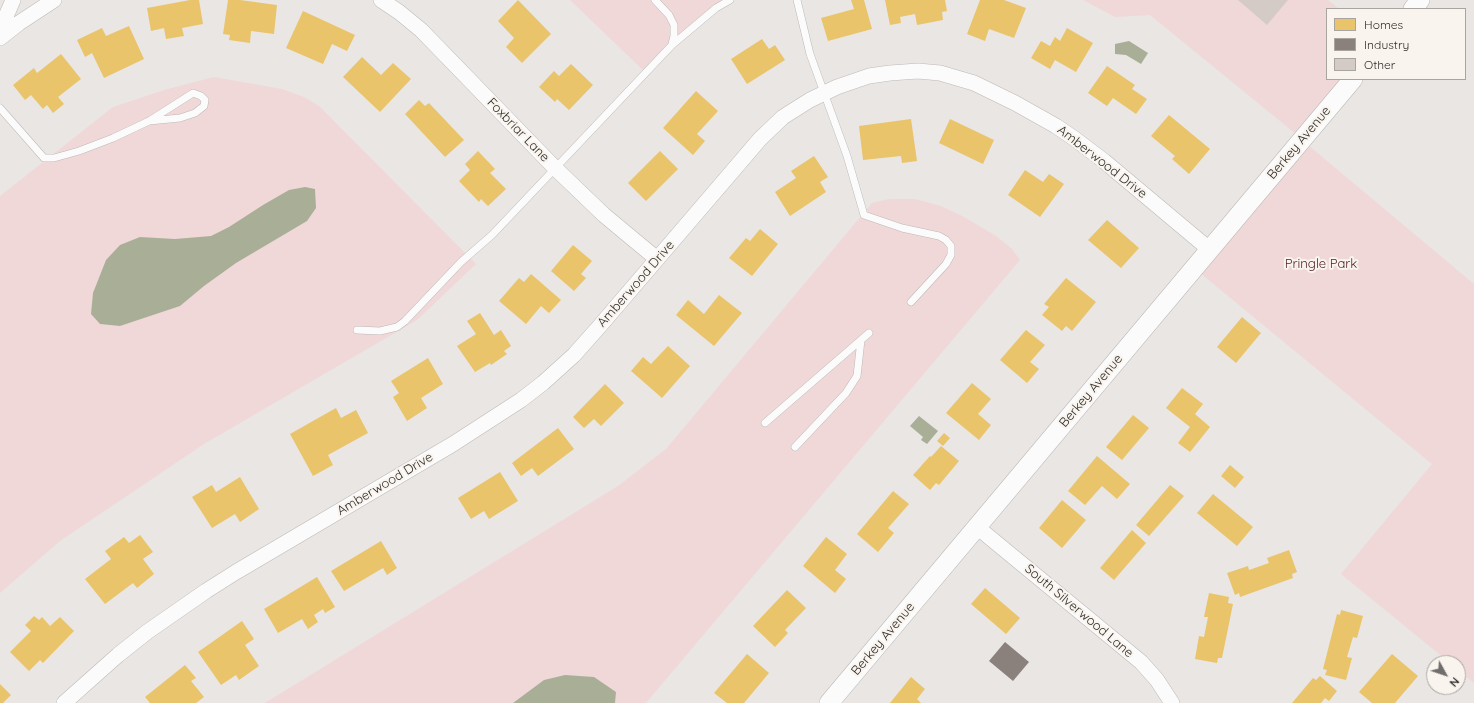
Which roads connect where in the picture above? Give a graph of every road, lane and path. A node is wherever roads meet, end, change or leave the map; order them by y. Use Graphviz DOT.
graph roads {
  1 [pos="13,0"];
  2 [pos="54,0"];
  3 [pos="381,0"];
  4 [pos="654,0"];
  5 [pos="730,0"];
  6 [pos="797,0"];
  7 [pos="1420,0"];
  8 [pos="1414,8"];
  9 [pos="0,24"];
  10 [pos="0,38"];
  11 [pos="672,44"];
  12 [pos="1352,80"];
  13 [pos="825,93"];
  14 [pos="0,108"];
  15 [pos="149,121"];
  16 [pos="555,168"];
  17 [pos="1210,249"];
  18 [pos="657,259"];
  19 [pos="911,302"];
  20 [pos="357,330"];
  21 [pos="869,333"];
  22 [pos="861,340"];
  23 [pos="765,423"];
  24 [pos="795,447"];
  25 [pos="977,527"];
  26 [pos="64,703"];
  27 [pos="829,703"];
  28 [pos="1172,703"];
  1 -- 9 [label="street"];
  2 -- 10 [label="street"];
  3 -- 16 [label="street, Foxbriar Lane"];
  4 -- 11 [label="lane"];
  5 -- 11 [label="lane"];
  6 -- 13 [label="lane"];
  7 -- 8 [label="street"];
  11 -- 16 [label="lane"];
  12 -- 17 [label="street, Berkey Avenue"];
  13 -- 17 [label="street, Amberwood Drive"];
  13 -- 18 [label="street, Amberwood Drive"];
  13 -- 19 [label="lane"];
  14 -- 15 [label="lane"];
  15 -- 15 [label="lane"];
  16 -- 18 [label="street, Foxbriar Lane"];
  16 -- 20 [label="lane"];
  17 -- 25 [label="street, Berkey Avenue"];
  18 -- 26 [label="street, Amberwood Drive"];
  21 -- 22 [label="lane"];
  22 -- 23 [label="lane"];
  22 -- 24 [label="lane"];
  25 -- 27 [label="street, Berkey Avenue"];
  25 -- 28 [label="street, South Silverwood Lane"];
}
